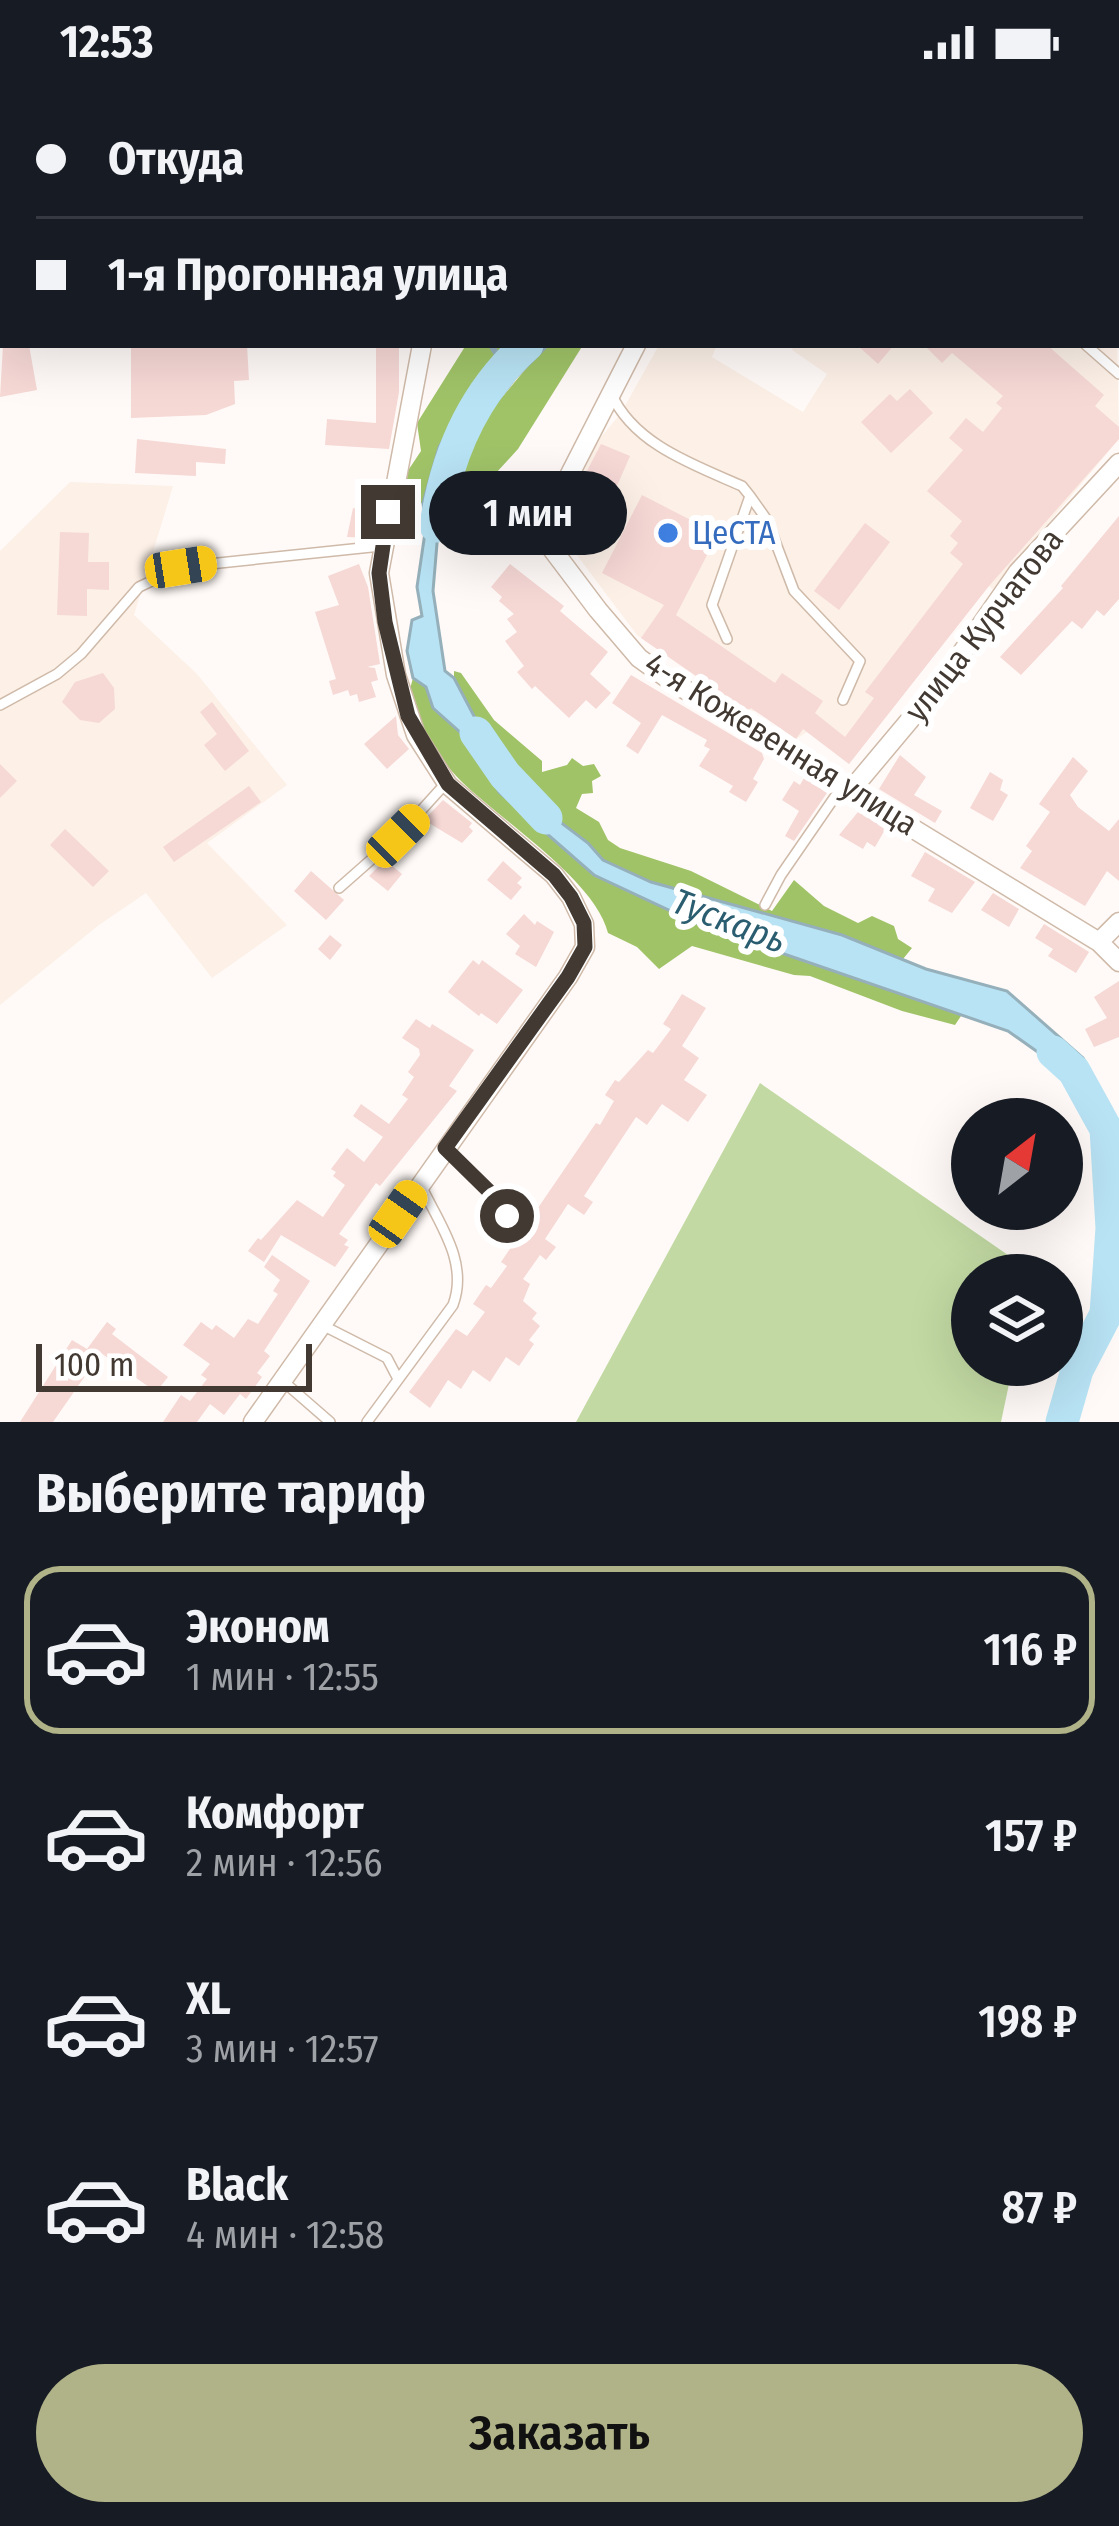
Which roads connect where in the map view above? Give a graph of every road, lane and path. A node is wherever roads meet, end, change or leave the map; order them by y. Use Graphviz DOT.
graph roads {
  1 [pos="421,348"];
  2 [pos="633,348"];
  3 [pos="1089,348"];
  4 [pos="1119,374"];
  5 [pos="609,391"];
  6 [pos="1119,464"];
  7 [pos="527,486"];
  8 [pos="750,496"];
  9 [pos="556,500"];
  10 [pos="381,546"];
  11 [pos="727,639"];
  12 [pos="843,700"];
  13 [pos="0,705"];
  14 [pos="447,782"];
  15 [pos="847,787"];
  16 [pos="339,888"];
  17 [pos="765,905"];
  18 [pos="1119,922"];
  19 [pos="1099,942"];
  20 [pos="1119,962"];
  21 [pos="445,1148"];
  22 [pos="419,1183"];
  23 [pos="495,1235"];
  24 [pos="321,1325"];
  25 [pos="398,1379"];
  26 [pos="283,1380"];
  27 [pos="253,1422"];
  28 [pos="330,1422"];
  29 [pos="367,1422"];
  1 -- 10 [label="street"];
  2 -- 5 [label="street, 4-я Кожевенная улица"];
  3 -- 4 [label="lane"];
  5 -- 8 [label="lane"];
  5 -- 9 [label="street, 4-я Кожевенная улица"];
  6 -- 15 [label="street, улица Курчатова"];
  7 -- 9 [label="lane"];
  8 -- 11 [label="lane"];
  8 -- 12 [label="lane"];
  9 -- 15 [label="street, 4-я Кожевенная улица"];
  10 -- 13 [label="lane"];
  10 -- 14 [label="street"];
  14 -- 16 [label="lane"];
  14 -- 21 [label="street"];
  15 -- 17 [label="lane"];
  15 -- 19 [label="street, 4-я Кожевенная улица"];
  18 -- 19 [label="street"];
  19 -- 20 [label="street, 4-я Кожевенная улица"];
  21 -- 22 [label="street"];
  21 -- 23 [label="lane"];
  22 -- 24 [label="street"];
  22 -- 25 [label="lane"];
  24 -- 25 [label="lane"];
  24 -- 26 [label="street"];
  25 -- 29 [label="lane"];
  26 -- 27 [label="street"];
  26 -- 28 [label="lane"];
}
